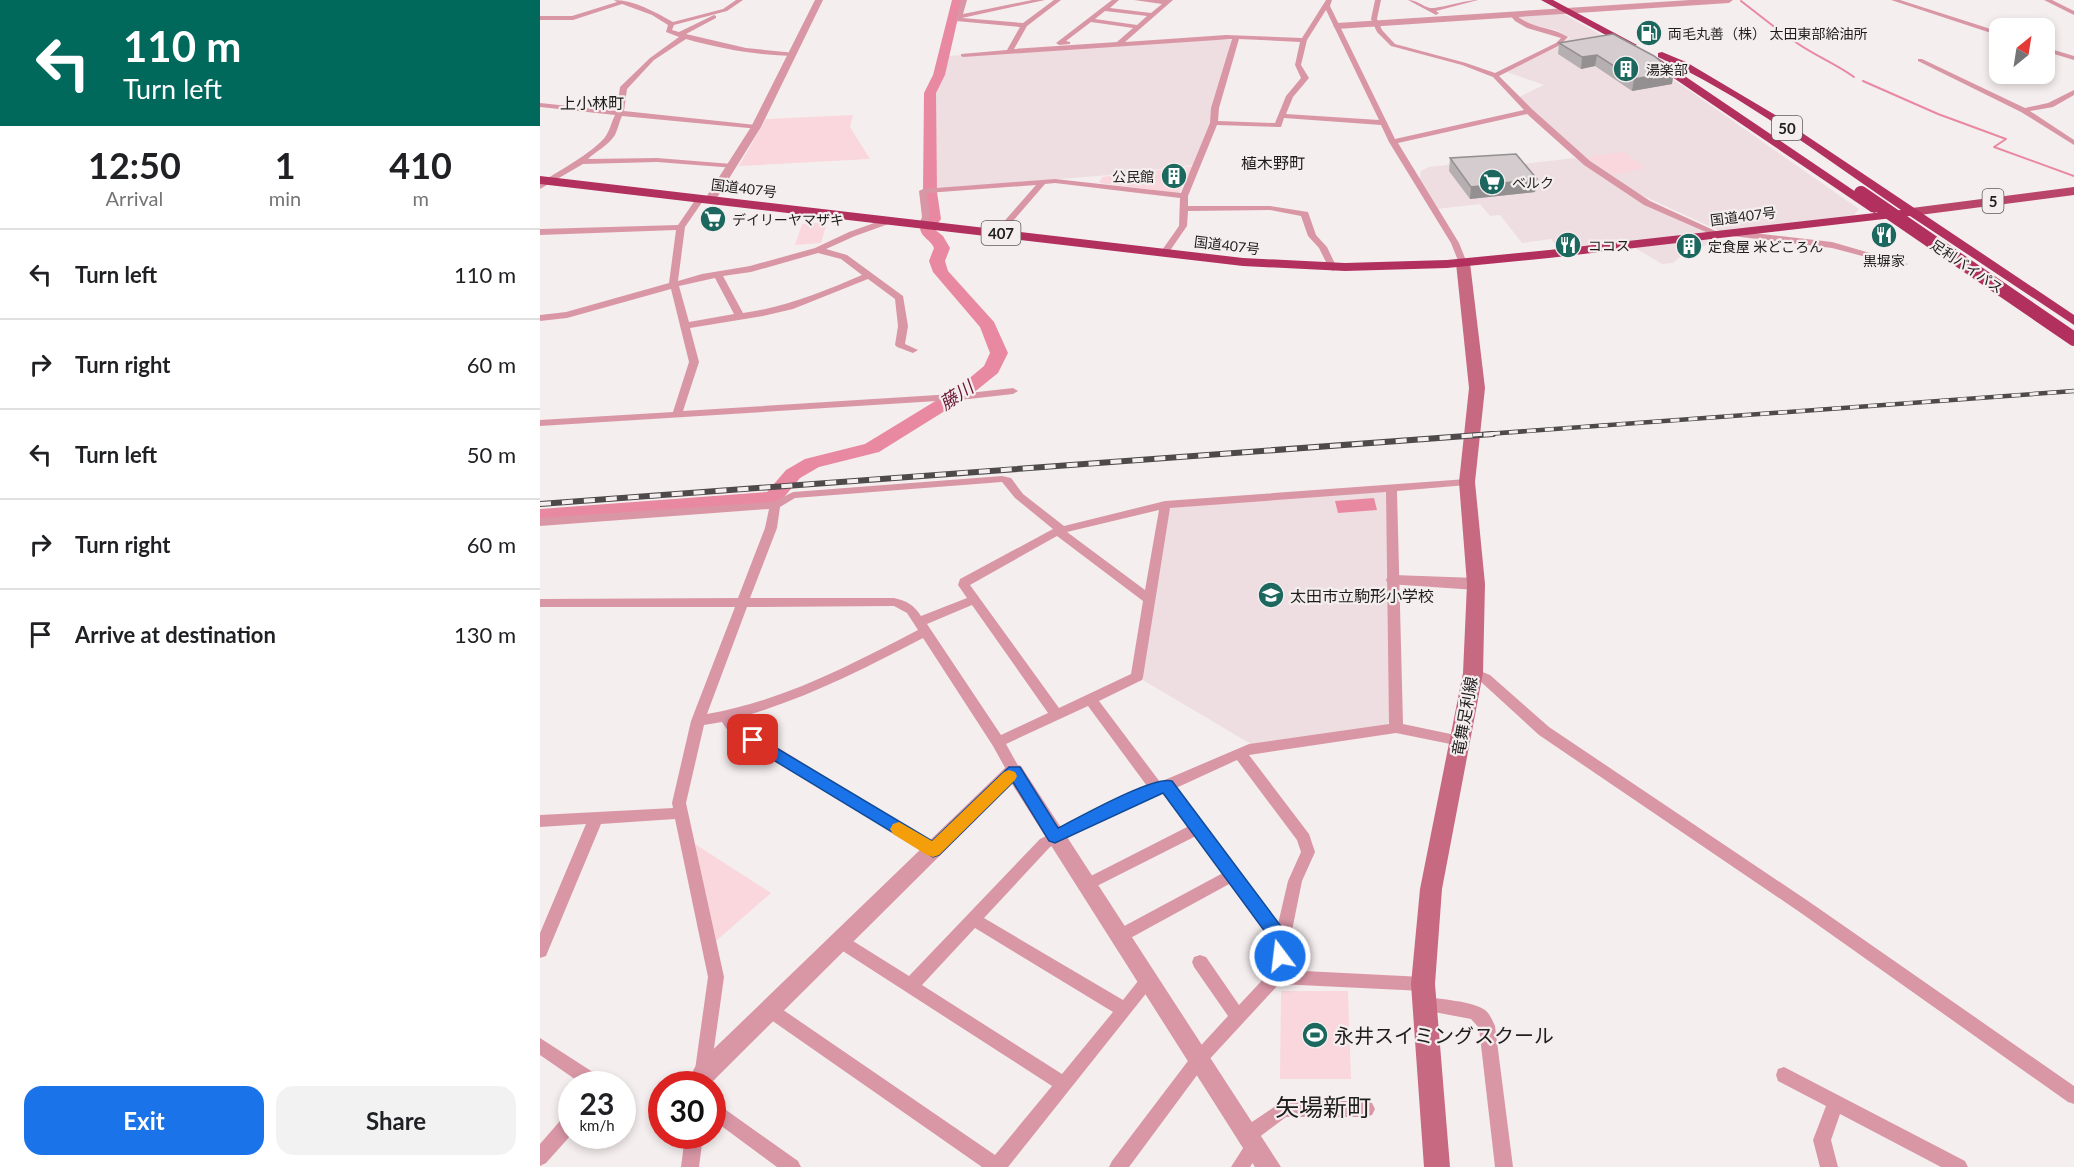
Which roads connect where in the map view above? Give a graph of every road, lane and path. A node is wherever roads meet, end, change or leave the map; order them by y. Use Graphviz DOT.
graph roads {
  1 [pos="740,0"];
  2 [pos="819,0"];
  3 [pos="964,0"];
  4 [pos="1042,0"];
  5 [pos="1058,0"];
  6 [pos="1116,0"];
  7 [pos="1137,0"];
  8 [pos="1378,0"];
  9 [pos="1411,0"];
  10 [pos="1475,0"];
  11 [pos="1546,0"];
  12 [pos="1557,0"];
  13 [pos="1729,0"];
  14 [pos="1894,0"];
  15 [pos="2047,0"];
  16 [pos="620,1"];
  17 [pos="1167,1"];
  18 [pos="1328,3"];
  19 [pos="1105,9"];
  20 [pos="725,10"];
  21 [pos="1430,10"];
  22 [pos="1572,10"];
  23 [pos="2074,13"];
  24 [pos="1512,14"];
  25 [pos="1151,15"];
  26 [pos="959,16"];
  27 [pos="540,18"];
  28 [pos="552,18"];
  29 [pos="1445,18"];
  30 [pos="1090,20"];
  31 [pos="1375,22"];
  32 [pos="540,23"];
  33 [pos="672,24"];
  34 [pos="1024,25"];
  35 [pos="1338,26"];
  36 [pos="1138,27"];
  37 [pos="1989,30"];
  38 [pos="682,35"];
  39 [pos="1236,37"];
  40 [pos="1304,40"];
  41 [pos="1122,42"];
  42 [pos="1647,49"];
  43 [pos="1010,51"];
  44 [pos="2055,52"];
  45 [pos="793,54"];
  46 [pos="963,55"];
  47 [pos="2074,58"];
  48 [pos="1920,60"];
  49 [pos="1496,76"];
  50 [pos="2073,94"];
  51 [pos="540,105"];
  52 [pos="2024,110"];
  53 [pos="1529,111"];
  54 [pos="620,113"];
  55 [pos="1281,116"];
  56 [pos="1214,123"];
  57 [pos="1384,123"];
  58 [pos="756,127"];
  59 [pos="1392,142"];
  60 [pos="2074,143"];
  61 [pos="582,162"];
  62 [pos="732,166"];
  63 [pos="542,182"];
  64 [pos="1043,182"];
  65 [pos="2074,191"];
  66 [pos="1866,192"];
  67 [pos="1184,196"];
  68 [pos="706,199"];
  69 [pos="1184,209"];
  70 [pos="1912,212"];
  71 [pos="1885,216"];
  72 [pos="891,220"];
  73 [pos="923,224"];
  74 [pos="681,227"];
  75 [pos="540,232"];
  76 [pos="998,233"];
  77 [pos="1722,234"];
  78 [pos="818,250"];
  79 [pos="1164,253"];
  80 [pos="1462,263"];
  81 [pos="1904,264"];
  82 [pos="1333,268"];
  83 [pos="718,275"];
  84 [pos="869,275"];
  85 [pos="675,285"];
  86 [pos="739,315"];
  87 [pos="540,318"];
  88 [pos="2070,318"];
  89 [pos="685,326"];
  90 [pos="2074,328"];
  91 [pos="2074,339"];
  92 [pos="2074,346"];
  93 [pos="913,350"];
  94 [pos="1013,391"];
  95 [pos="677,414"];
  96 [pos="541,425"];
  97 [pos="1467,482"];
  98 [pos="1391,488"];
  99 [pos="775,505"];
  100 [pos="1165,505"];
  101 [pos="540,522"];
  102 [pos="1060,531"];
  103 [pos="1394,580"];
  104 [pos="1476,584"];
  105 [pos="975,599"];
  106 [pos="1149,600"];
  107 [pos="743,602"];
  108 [pos="540,603"];
  109 [pos="922,627"];
  110 [pos="1473,673"];
  111 [pos="1091,700"];
  112 [pos="1057,715"];
  113 [pos="726,718"];
  114 [pos="698,721"];
  115 [pos="1396,728"];
  116 [pos="1460,741"];
  117 [pos="998,742"];
  118 [pos="1240,754"];
  119 [pos="1014,771"];
  120 [pos="1162,787"];
  121 [pos="680,812"];
  122 [pos="596,819"];
  123 [pos="540,821"];
  124 [pos="1198,828"];
  125 [pos="1055,837"];
  126 [pos="933,850"];
  127 [pos="1233,875"];
  128 [pos="1086,885"];
  129 [pos="973,919"];
  130 [pos="1120,936"];
  131 [pos="840,941"];
  132 [pos="1283,942"];
  133 [pos="540,951"];
  134 [pos="1200,962"];
  135 [pos="1275,977"];
  136 [pos="1148,981"];
  137 [pos="910,986"];
  138 [pos="1423,994"];
  139 [pos="1124,1008"];
  140 [pos="770,1010"];
  141 [pos="1238,1017"];
  142 [pos="540,1046"];
  143 [pos="1200,1058"];
  144 [pos="578,1071"];
  145 [pos="703,1071"];
  146 [pos="711,1071"];
  147 [pos="1784,1075"];
  148 [pos="1064,1084"];
  149 [pos="2074,1096"];
  150 [pos="1836,1102"];
  151 [pos="1366,1110"];
  152 [pos="726,1118"];
  153 [pos="558,1136"];
  154 [pos="1252,1139"];
  155 [pos="692,1149"];
  156 [pos="540,1157"];
  157 [pos="690,1167"];
  158 [pos="792,1167"];
  159 [pos="1118,1167"];
  160 [pos="1240,1167"];
  161 [pos="1269,1167"];
  162 [pos="1437,1167"];
  163 [pos="1504,1167"];
  164 [pos="1829,1167"];
  165 [pos="1959,1167"];
  1 -- 20 [label="street"];
  2 -- 45 [label="street"];
  3 -- 26 [label="street"];
  4 -- 26 [label="street"];
  5 -- 34 [label="street"];
  6 -- 19 [label="street"];
  7 -- 17 [label="street"];
  8 -- 31 [label="street"];
  9 -- 21 [label="street"];
  10 -- 21 [label="street"];
  11 -- 22 [label="highway, 50"];
  12 -- 22 [label="highway, 50"];
  13 -- 22 [label="street"];
  14 -- 37 [label="street"];
  15 -- 23 [label="street"];
  16 -- 28 [label="street"];
  16 -- 33 [label="street"];
  17 -- 25 [label="street"];
  18 -- 35 [label="street"];
  18 -- 40 [label="street"];
  19 -- 25 [label="street"];
  19 -- 30 [label="street"];
  20 -- 33 [label="street"];
  20 -- 38 [label="street"];
  21 -- 29 [label="street"];
  22 -- 24 [label="street"];
  22 -- 42 [label="highway, 50"];
  24 -- 29 [label="street"];
  24 -- 49 [label="street"];
  25 -- 36 [label="street"];
  26 -- 34 [label="street"];
  27 -- 28 [label="street"];
  28 -- 32 [label="street"];
  29 -- 31 [label="street"];
  30 -- 36 [label="street"];
  30 -- 41 [label="street"];
  31 -- 35 [label="street"];
  31 -- 49 [label="street"];
  33 -- 38 [label="street"];
  34 -- 43 [label="street"];
  35 -- 57 [label="street"];
  36 -- 41 [label="street"];
  38 -- 45 [label="street"];
  38 -- 54 [label="street"];
  39 -- 40 [label="street"];
  39 -- 41 [label="street"];
  39 -- 56 [label="street"];
  40 -- 55 [label="street"];
  41 -- 43 [label="street"];
  42 -- 66 [label="highway, 50"];
  42 -- 70 [label="highway, 50"];
  42 -- 71 [label="highway, 50"];
  43 -- 46 [label="street"];
  44 -- 47 [label="street"];
  45 -- 58 [label="street"];
  48 -- 52 [label="street"];
  49 -- 53 [label="street"];
  50 -- 52 [label="street"];
  51 -- 54 [label="street"];
  52 -- 60 [label="street"];
  53 -- 59 [label="street"];
  53 -- 77 [label="street"];
  54 -- 58 [label="street"];
  54 -- 61 [label="street"];
  55 -- 56 [label="street"];
  55 -- 57 [label="street"];
  56 -- 67 [label="street"];
  57 -- 59 [label="street"];
  58 -- 62 [label="street"];
  59 -- 80 [label="street"];
  61 -- 62 [label="street"];
  61 -- 63 [label="street"];
  62 -- 68 [label="street"];
  63 -- 68 [label="highway, 国道407号 / 407"];
  64 -- 67 [label="street"];
  64 -- 73 [label="street"];
  64 -- 76 [label="street"];
  65 -- 70 [label="main road, 5"];
  66 -- 90 [label="highway, 足利バイパス / 50"];
  66 -- 91 [label="highway, 足利バイパス / 50, bridge"];
  67 -- 69 [label="street"];
  68 -- 72 [label="highway, 国道407号 / 407"];
  68 -- 74 [label="street"];
  69 -- 79 [label="street"];
  69 -- 82 [label="street"];
  70 -- 71 [label="highway, 国道407号 / 407"];
  70 -- 88 [label="highway, 50"];
  71 -- 77 [label="highway, 国道407号 / 407"];
  71 -- 92 [label="highway, 50"];
  72 -- 73 [label="highway, 国道407号 / 407"];
  72 -- 78 [label="street"];
  73 -- 76 [label="highway, 国道407号 / 407"];
  74 -- 75 [label="street"];
  74 -- 85 [label="street"];
  76 -- 79 [label="highway, 国道407号 / 407"];
  77 -- 80 [label="highway, 国道407号 / 407"];
  77 -- 81 [label="street"];
  78 -- 83 [label="street"];
  78 -- 84 [label="street"];
  79 -- 82 [label="highway, 国道407号 / 407"];
  80 -- 82 [label="highway, 国道407号 / 407"];
  80 -- 97 [label="main road, 竜舞足利線"];
  83 -- 85 [label="street"];
  83 -- 86 [label="street"];
  84 -- 86 [label="street"];
  84 -- 93 [label="street"];
  85 -- 87 [label="street"];
  85 -- 89 [label="street"];
  86 -- 89 [label="street"];
  89 -- 95 [label="street"];
  94 -- 95 [label="street"];
  95 -- 96 [label="street"];
  97 -- 98 [label="street"];
  97 -- 104 [label="main road, 竜舞足利線"];
  98 -- 100 [label="street"];
  98 -- 103 [label="street"];
  99 -- 101 [label="street"];
  99 -- 102 [label="street"];
  99 -- 107 [label="street"];
  100 -- 102 [label="street"];
  100 -- 106 [label="street"];
  102 -- 105 [label="street"];
  102 -- 106 [label="street"];
  103 -- 104 [label="street"];
  103 -- 115 [label="street"];
  104 -- 110 [label="main road, 竜舞足利線"];
  105 -- 109 [label="street"];
  105 -- 112 [label="street"];
  106 -- 111 [label="street"];
  107 -- 108 [label="street"];
  107 -- 109 [label="street"];
  107 -- 114 [label="street"];
  109 -- 113 [label="street"];
  109 -- 117 [label="street"];
  110 -- 116 [label="main road, 竜舞足利線"];
  110 -- 149 [label="street"];
  111 -- 112 [label="street"];
  111 -- 120 [label="street"];
  112 -- 117 [label="street"];
  113 -- 114 [label="street"];
  113 -- 126 [label="street"];
  114 -- 121 [label="street"];
  115 -- 116 [label="street"];
  115 -- 118 [label="street"];
  116 -- 138 [label="main road, 竜舞足利線"];
  117 -- 119 [label="street"];
  118 -- 120 [label="street"];
  118 -- 132 [label="street"];
  119 -- 125 [label="street"];
  119 -- 126 [label="street"];
  120 -- 124 [label="street"];
  120 -- 125 [label="street"];
  121 -- 122 [label="street"];
  121 -- 145 [label="street"];
  122 -- 123 [label="street"];
  122 -- 133 [label="street"];
  124 -- 127 [label="street"];
  124 -- 128 [label="street"];
  125 -- 128 [label="street"];
  125 -- 129 [label="street"];
  126 -- 131 [label="street"];
  127 -- 130 [label="street"];
  127 -- 132 [label="street"];
  128 -- 130 [label="street"];
  129 -- 137 [label="street"];
  129 -- 139 [label="street"];
  130 -- 136 [label="street"];
  131 -- 137 [label="street"];
  131 -- 140 [label="street"];
  132 -- 135 [label="street"];
  134 -- 141 [label="street"];
  135 -- 138 [label="street"];
  135 -- 141 [label="street"];
  136 -- 139 [label="street"];
  136 -- 143 [label="street"];
  137 -- 148 [label="street"];
  138 -- 162 [label="main road, 竜舞足利線"];
  138 -- 163 [label="street"];
  139 -- 148 [label="street"];
  140 -- 146 [label="street"];
  140 -- 148 [label="street"];
  141 -- 143 [label="street"];
  142 -- 144 [label="street"];
  143 -- 154 [label="street"];
  143 -- 159 [label="street"];
  147 -- 150 [label="street"];
  150 -- 164 [label="street"];
  150 -- 165 [label="street"];
  151 -- 154 [label="street"];
  152 -- 158 [label="street"];
  153 -- 156 [label="street"];
  154 -- 160 [label="street"];
  154 -- 161 [label="street"];
  155 -- 157 [label="street"];
}
